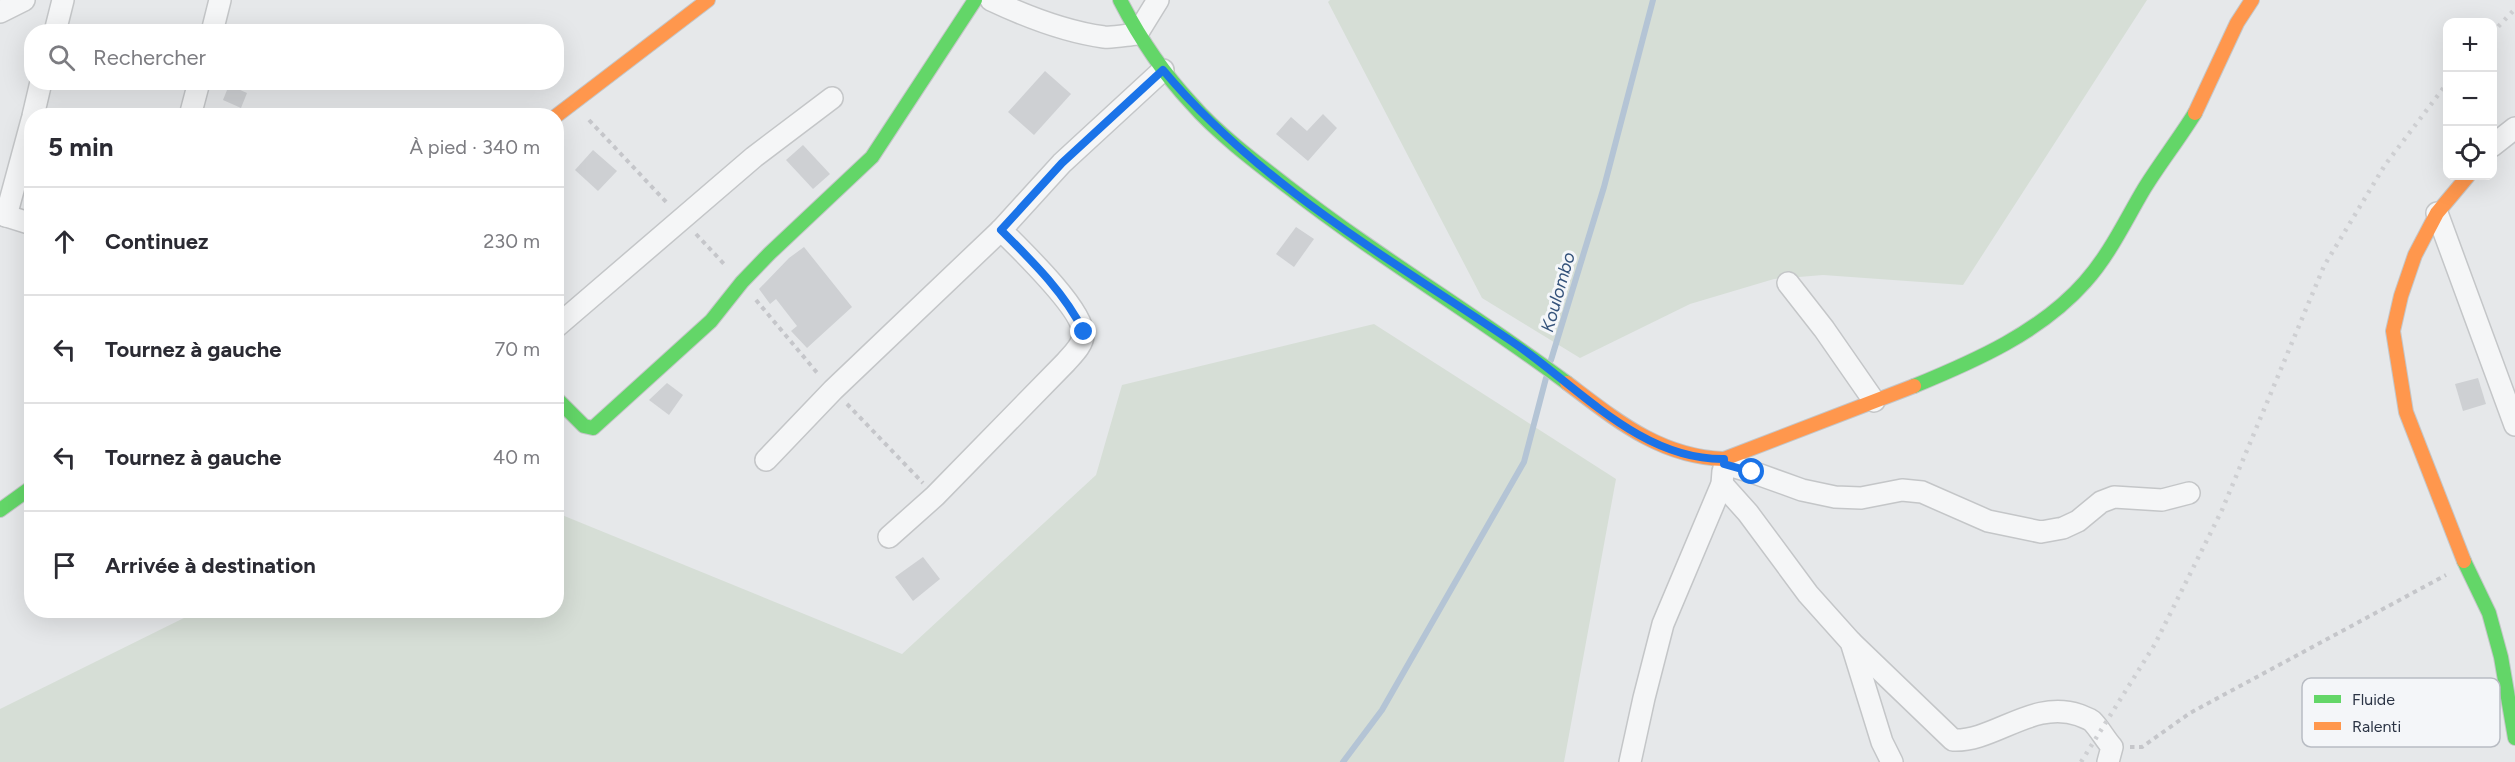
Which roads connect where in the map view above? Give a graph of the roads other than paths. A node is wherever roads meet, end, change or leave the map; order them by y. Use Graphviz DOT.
graph roads {
  1 [pos="24,0"];
  2 [pos="63,0"];
  3 [pos="220,0"];
  4 [pos="708,0"];
  5 [pos="975,0"];
  6 [pos="991,0"];
  7 [pos="1120,0"];
  8 [pos="1158,0"];
  9 [pos="2252,0"];
  10 [pos="0,12"];
  11 [pos="57,24"];
  12 [pos="214,24"];
  13 [pos="1137,34"];
  14 [pos="1163,70"];
  15 [pos="39,90"];
  16 [pos="197,90"];
  17 [pos="832,98"];
  18 [pos="35,108"];
  19 [pos="192,108"];
  20 [pos="564,111"];
  21 [pos="2515,128"];
  22 [pos="2497,143"];
  23 [pos="24,146"];
  24 [pos="2465,180"];
  25 [pos="2437,213"];
  26 [pos="3,215"];
  27 [pos="24,222"];
  28 [pos="1001,230"];
  29 [pos="1788,283"];
  30 [pos="564,320"];
  31 [pos="1874,401"];
  32 [pos="564,406"];
  33 [pos="2515,425"];
  34 [pos="766,460"];
  35 [pos="1723,469"];
  36 [pos="24,493"];
  37 [pos="2189,493"];
  38 [pos="0,510"];
  39 [pos="889,537"];
  40 [pos="1851,642"];
  41 [pos="2508,655"];
  42 [pos="2515,738"];
  43 [pos="2110,754"];
  44 [pos="1630,762"];
  45 [pos="1892,762"];
  1 -- 10 [label="street"];
  2 -- 11 [label="street"];
  3 -- 12 [label="street"];
  4 -- 20 [label="street"];
  5 -- 32 [label="street"];
  6 -- 13 [label="street"];
  7 -- 13 [label="street"];
  8 -- 13 [label="street"];
  9 -- 31 [label="street"];
  13 -- 14 [label="street"];
  14 -- 28 [label="street"];
  14 -- 35 [label="street"];
  15 -- 18 [label="street"];
  16 -- 19 [label="street"];
  17 -- 30 [label="street"];
  21 -- 22 [label="street"];
  23 -- 26 [label="street"];
  24 -- 25 [label="street"];
  25 -- 33 [label="street"];
  25 -- 41 [label="street"];
  26 -- 27 [label="street"];
  28 -- 34 [label="street"];
  28 -- 39 [label="street"];
  29 -- 31 [label="street"];
  31 -- 35 [label="street"];
  35 -- 37 [label="street"];
  35 -- 40 [label="street"];
  35 -- 44 [label="street"];
  36 -- 38 [label="street"];
  40 -- 43 [label="street"];
  40 -- 45 [label="street"];
  41 -- 42 [label="street"];
}
